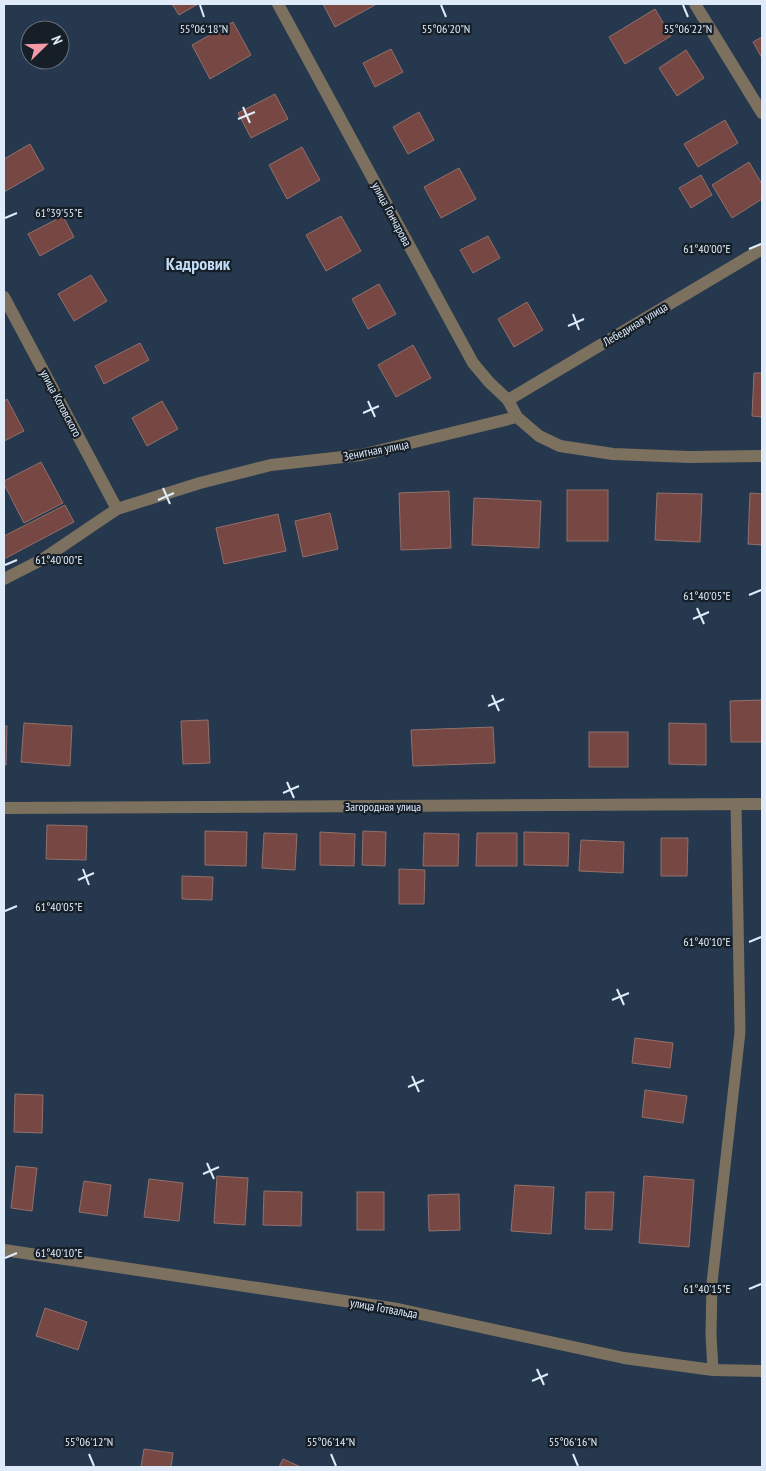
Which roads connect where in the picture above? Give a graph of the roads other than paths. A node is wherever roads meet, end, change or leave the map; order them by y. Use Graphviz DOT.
graph roads {
  1 [pos="278,4"];
  2 [pos="695,4"];
  3 [pos="762,113"];
  4 [pos="762,248"];
  5 [pos="4,298"];
  6 [pos="508,400"];
  7 [pos="517,417"];
  8 [pos="762,456"];
  9 [pos="117,508"];
  10 [pos="4,579"];
  11 [pos="736,804"];
  12 [pos="762,804"];
  13 [pos="4,808"];
  14 [pos="4,1250"];
  15 [pos="713,1370"];
  16 [pos="762,1371"];
  1 -- 6 [label="street, улица Гончарова"];
  2 -- 3 [label="street"];
  4 -- 6 [label="street, Лебединая улица"];
  5 -- 9 [label="street, улица Котовского"];
  6 -- 7 [label="street, улица Гончарова"];
  7 -- 8 [label="street"];
  7 -- 9 [label="street, Зенитная улица"];
  9 -- 10 [label="street, Зенитная улица"];
  11 -- 12 [label="street, Загородная улица"];
  11 -- 13 [label="street, Загородная улица"];
  11 -- 15 [label="lane"];
  14 -- 15 [label="street, улица Готвальда"];
  15 -- 16 [label="street, улица Готвальда"];
}
